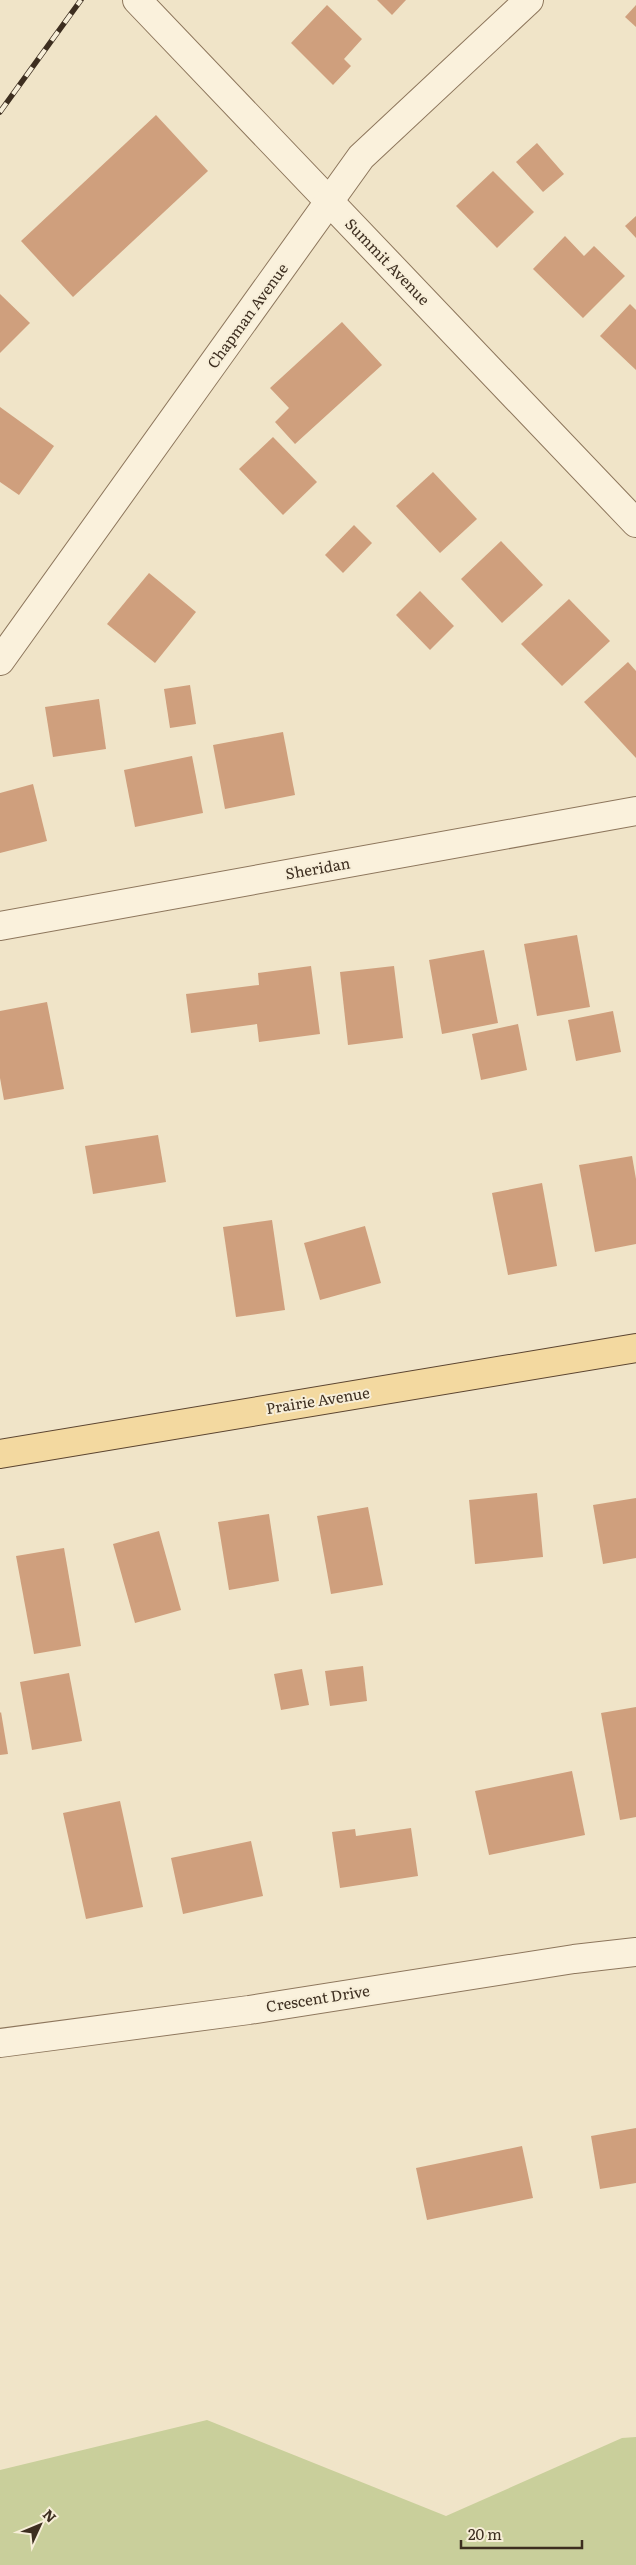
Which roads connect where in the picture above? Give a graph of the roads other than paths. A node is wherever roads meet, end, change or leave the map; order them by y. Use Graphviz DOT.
graph roads {
  1 [pos="137,0"];
  2 [pos="529,0"];
  3 [pos="330,202"];
  4 [pos="636,523"];
  5 [pos="0,661"];
  6 [pos="636,811"];
  7 [pos="0,926"];
  8 [pos="636,1348"];
  9 [pos="0,1454"];
  10 [pos="636,1952"];
  11 [pos="0,2043"];
  1 -- 3 [label="street, Summit Avenue"];
  2 -- 3 [label="street, Chapman Avenue"];
  3 -- 4 [label="street, Summit Avenue"];
  3 -- 5 [label="street, Chapman Avenue"];
  6 -- 7 [label="street, Sheridan"];
  8 -- 9 [label="main road, Prairie Avenue"];
  10 -- 11 [label="street, Crescent Drive"];
}
